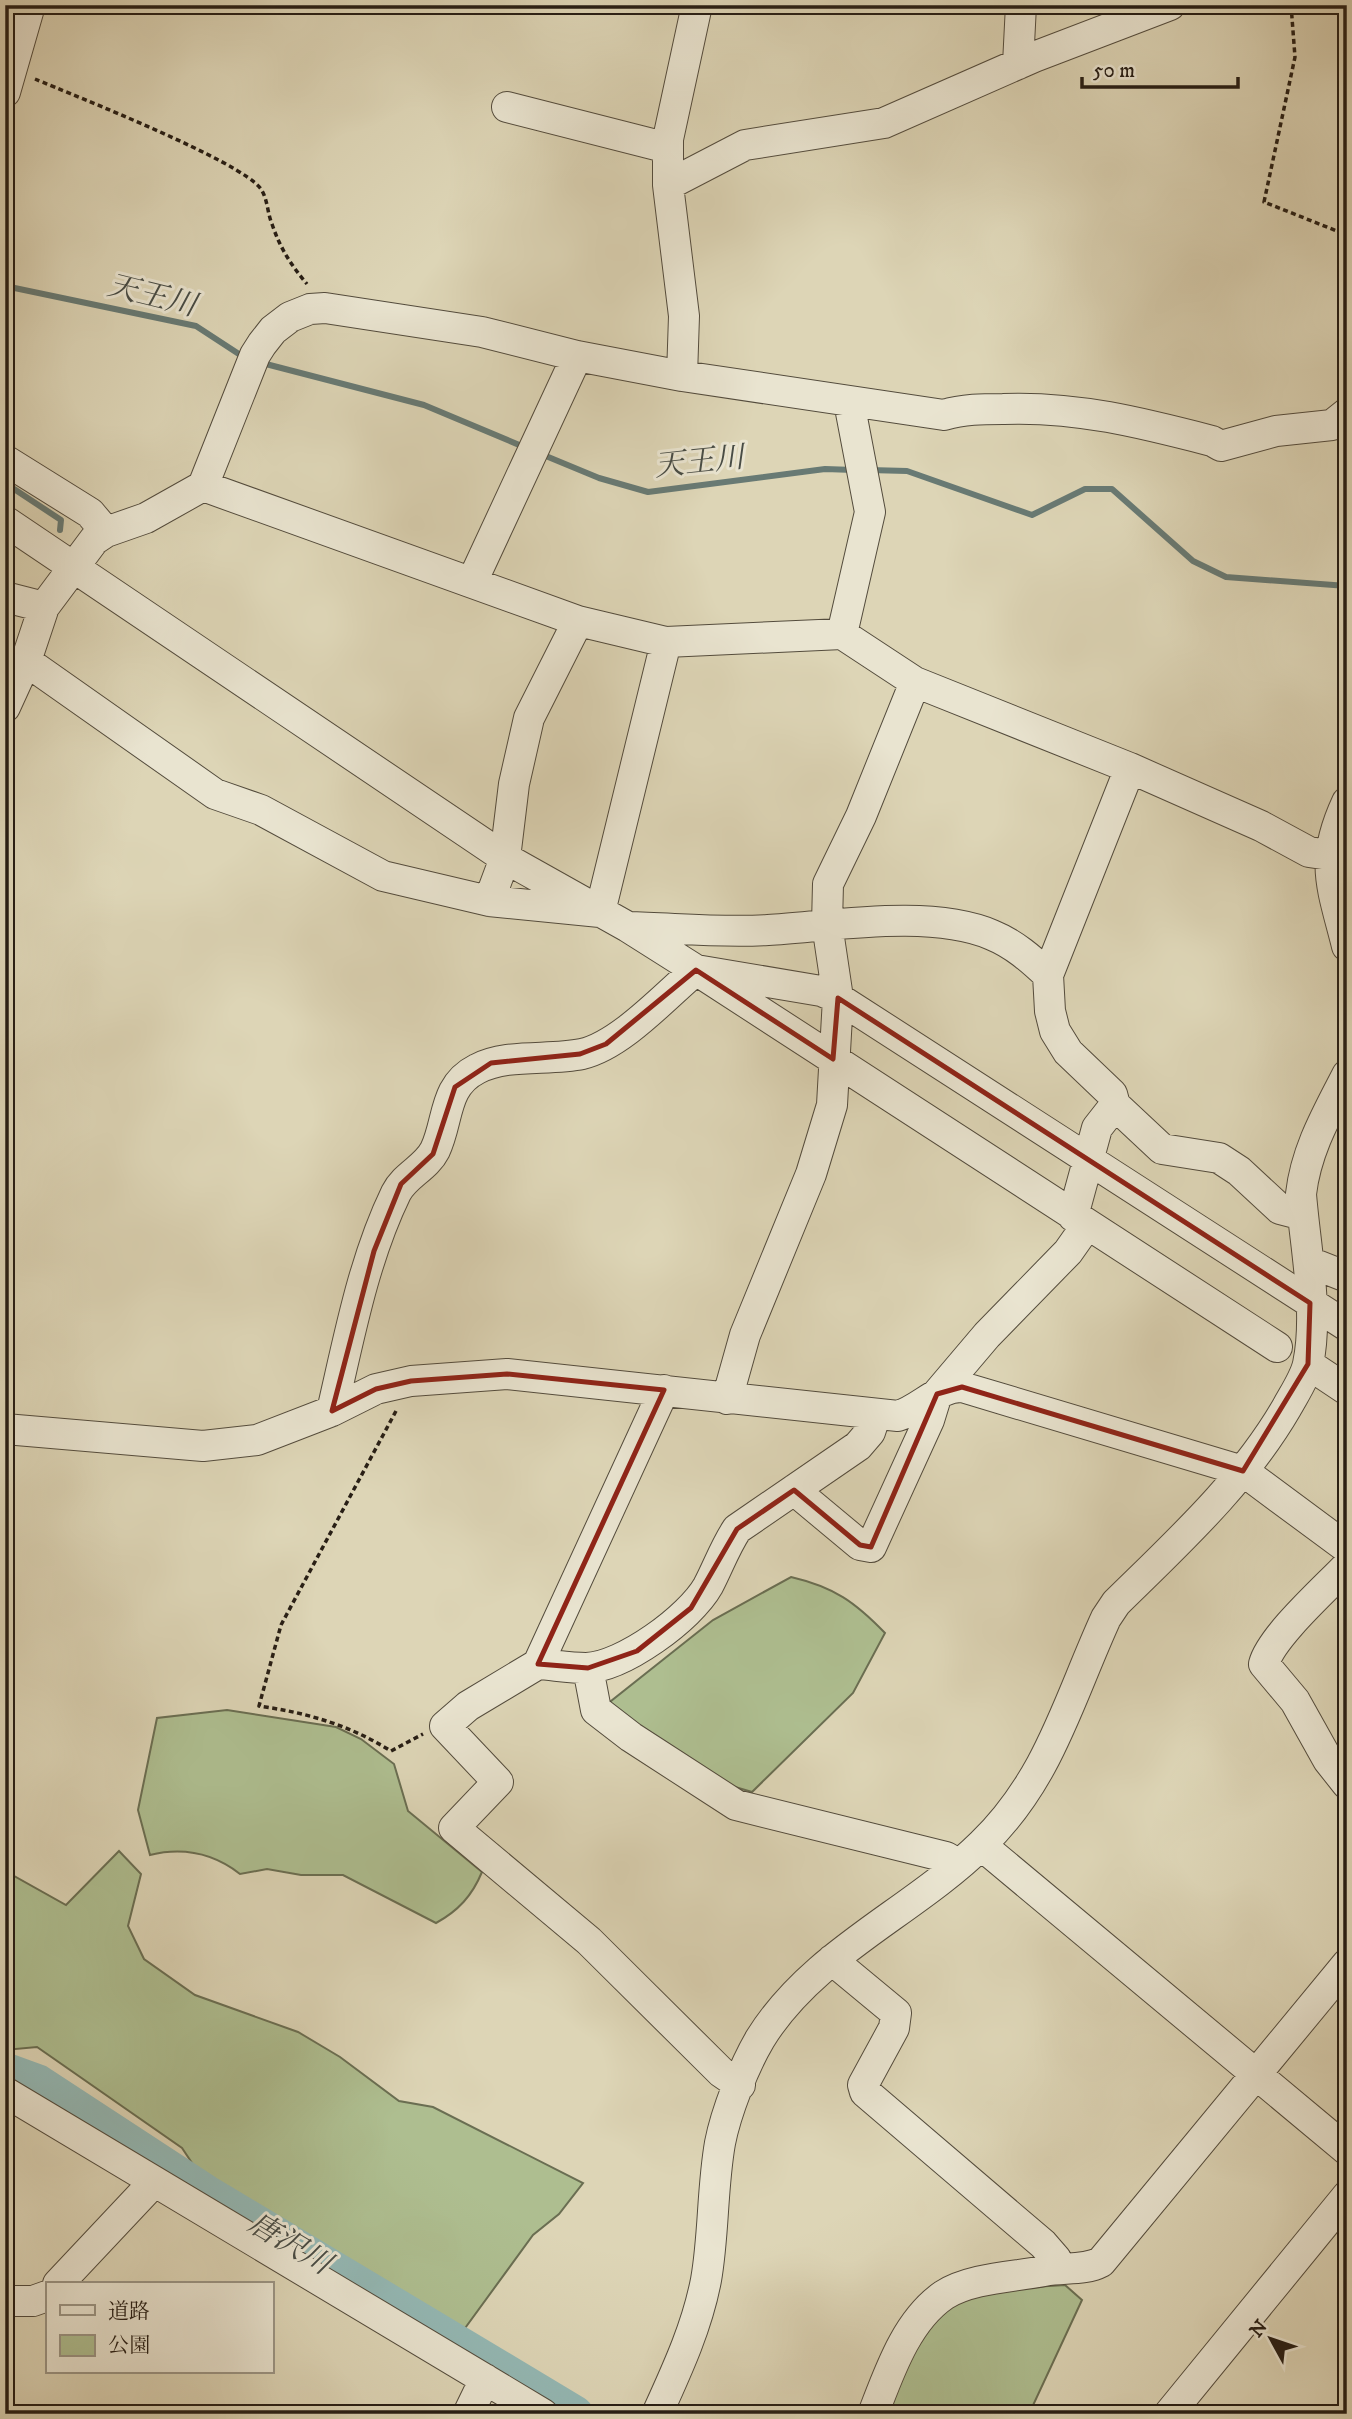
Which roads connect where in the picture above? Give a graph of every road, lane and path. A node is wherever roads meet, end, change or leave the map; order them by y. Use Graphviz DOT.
graph roads {
  1 [pos="30,5"];
  2 [pos="697,5"];
  3 [pos="1021,5"];
  4 [pos="1170,5"];
  5 [pos="1291,5"];
  6 [pos="1018,64"];
  7 [pos="8,79"];
  8 [pos="506,107"];
  9 [pos="668,148"];
  10 [pos="668,186"];
  11 [pos="1347,235"];
  12 [pos="325,308"];
  13 [pos="577,356"];
  14 [pos="682,376"];
  15 [pos="849,402"];
  16 [pos="1347,413"];
  17 [pos="5,460"];
  18 [pos="203,486"];
  19 [pos="5,521"];
  20 [pos="106,532"];
  21 [pos="75,565"];
  22 [pos="472,582"];
  23 [pos="5,597"];
  24 [pos="44,607"];
  25 [pos="578,621"];
  26 [pos="842,634"];
  27 [pos="666,642"];
  28 [pos="26,661"];
  29 [pos="915,682"];
  30 [pos="5,707"];
  31 [pos="1129,768"];
  32 [pos="1347,802"];
  33 [pos="505,858"];
  34 [pos="1336,873"];
  35 [pos="489,901"];
  36 [pos="600,912"];
  37 [pos="827,924"];
  38 [pos="628,927"];
  39 [pos="1347,946"];
  40 [pos="696,970"];
  41 [pos="1048,975"];
  42 [pos="838,998"];
  43 [pos="834,1059"];
  44 [pos="1347,1075"];
  45 [pos="1115,1105"];
  46 [pos="1089,1162"];
  47 [pos="1303,1215"];
  48 [pos="1080,1220"];
  49 [pos="1309,1262"];
  50 [pos="1347,1277"];
  51 [pos="1310,1303"];
  52 [pos="1347,1326"];
  53 [pos="1277,1347"];
  54 [pos="1308,1364"];
  55 [pos="411,1381"];
  56 [pos="664,1390"];
  57 [pos="1347,1390"];
  58 [pos="937,1394"];
  59 [pos="727,1399"];
  60 [pos="332,1412"];
  61 [pos="876,1414"];
  62 [pos="5,1429"];
  63 [pos="1243,1471"];
  64 [pos="794,1490"];
  65 [pos="1347,1548"];
  66 [pos="1347,1566"];
  67 [pos="538,1664"];
  68 [pos="588,1668"];
  69 [pos="445,1727"];
  70 [pos="1347,1784"];
  71 [pos="981,1845"];
  72 [pos="958,1864"];
  73 [pos="832,1960"];
  74 [pos="1347,1964"];
  75 [pos="1255,2073"];
  76 [pos="740,2085"];
  77 [pos="5,2092"];
  78 [pos="1347,2150"];
  79 [pos="153,2183"];
  80 [pos="1347,2196"];
  81 [pos="1056,2269"];
  82 [pos="60,2282"];
  83 [pos="46,2296"];
  84 [pos="5,2301"];
  85 [pos="485,2379"];
  86 [pos="468,2414"];
  87 [pos="543,2414"];
  88 [pos="657,2414"];
  89 [pos="873,2414"];
  90 [pos="1169,2414"];
  1 -- 7 [label="street"];
  2 -- 9 [label="street"];
  3 -- 6 [label="street"];
  4 -- 6 [label="street"];
  5 -- 11 [label="path"];
  6 -- 10 [label="street"];
  7 -- 12 [label="path"];
  8 -- 9 [label="street"];
  9 -- 10 [label="street"];
  10 -- 14 [label="street"];
  12 -- 13 [label="street"];
  12 -- 18 [label="street"];
  13 -- 14 [label="street"];
  13 -- 22 [label="street"];
  14 -- 15 [label="street"];
  15 -- 16 [label="street"];
  15 -- 26 [label="street"];
  17 -- 20 [label="street"];
  18 -- 20 [label="street"];
  18 -- 22 [label="street"];
  19 -- 21 [label="street"];
  20 -- 21 [label="street"];
  21 -- 24 [label="street"];
  21 -- 33 [label="street"];
  22 -- 25 [label="street"];
  23 -- 24 [label="street"];
  24 -- 28 [label="street"];
  25 -- 27 [label="street"];
  25 -- 33 [label="street"];
  26 -- 27 [label="street"];
  26 -- 29 [label="street"];
  27 -- 36 [label="street"];
  28 -- 30 [label="street"];
  28 -- 35 [label="street"];
  29 -- 31 [label="street"];
  29 -- 37 [label="street"];
  31 -- 34 [label="street"];
  31 -- 41 [label="street"];
  32 -- 34 [label="street"];
  33 -- 35 [label="street"];
  33 -- 36 [label="street"];
  34 -- 39 [label="street"];
  35 -- 36 [label="street"];
  36 -- 38 [label="street"];
  37 -- 38 [label="street"];
  37 -- 41 [label="street"];
  37 -- 42 [label="street"];
  38 -- 40 [label="street"];
  40 -- 42 [label="street"];
  40 -- 43 [label="street"];
  40 -- 60 [label="street"];
  41 -- 45 [label="street"];
  42 -- 43 [label="street"];
  42 -- 46 [label="street"];
  43 -- 48 [label="street"];
  43 -- 59 [label="street"];
  44 -- 47 [label="street"];
  45 -- 46 [label="street"];
  45 -- 47 [label="street"];
  46 -- 48 [label="street"];
  46 -- 51 [label="street"];
  47 -- 49 [label="street"];
  48 -- 53 [label="street"];
  48 -- 58 [label="street"];
  49 -- 50 [label="street"];
  49 -- 51 [label="street"];
  51 -- 52 [label="street"];
  51 -- 54 [label="street"];
  54 -- 57 [label="street"];
  54 -- 63 [label="street"];
  55 -- 56 [label="street"];
  55 -- 60 [label="street"];
  55 -- 69 [label="path"];
  56 -- 59 [label="street"];
  56 -- 67 [label="street"];
  58 -- 61 [label="street"];
  58 -- 63 [label="street"];
  58 -- 64 [label="street"];
  59 -- 61 [label="street"];
  60 -- 62 [label="street"];
  61 -- 64 [label="street"];
  63 -- 65 [label="street"];
  63 -- 71 [label="street"];
  64 -- 68 [label="street"];
  66 -- 70 [label="street"];
  67 -- 68 [label="street"];
  67 -- 69 [label="street"];
  68 -- 72 [label="street"];
  69 -- 76 [label="street"];
  71 -- 72 [label="street"];
  71 -- 75 [label="street"];
  72 -- 73 [label="street"];
  73 -- 76 [label="street"];
  73 -- 81 [label="street"];
  74 -- 75 [label="street"];
  75 -- 78 [label="street"];
  75 -- 81 [label="street"];
  76 -- 88 [label="street"];
  77 -- 79 [label="street"];
  79 -- 82 [label="street"];
  79 -- 85 [label="street"];
  80 -- 90 [label="street"];
  81 -- 89 [label="street"];
  83 -- 84 [label="street"];
  85 -- 86 [label="street"];
  85 -- 87 [label="street"];
}
